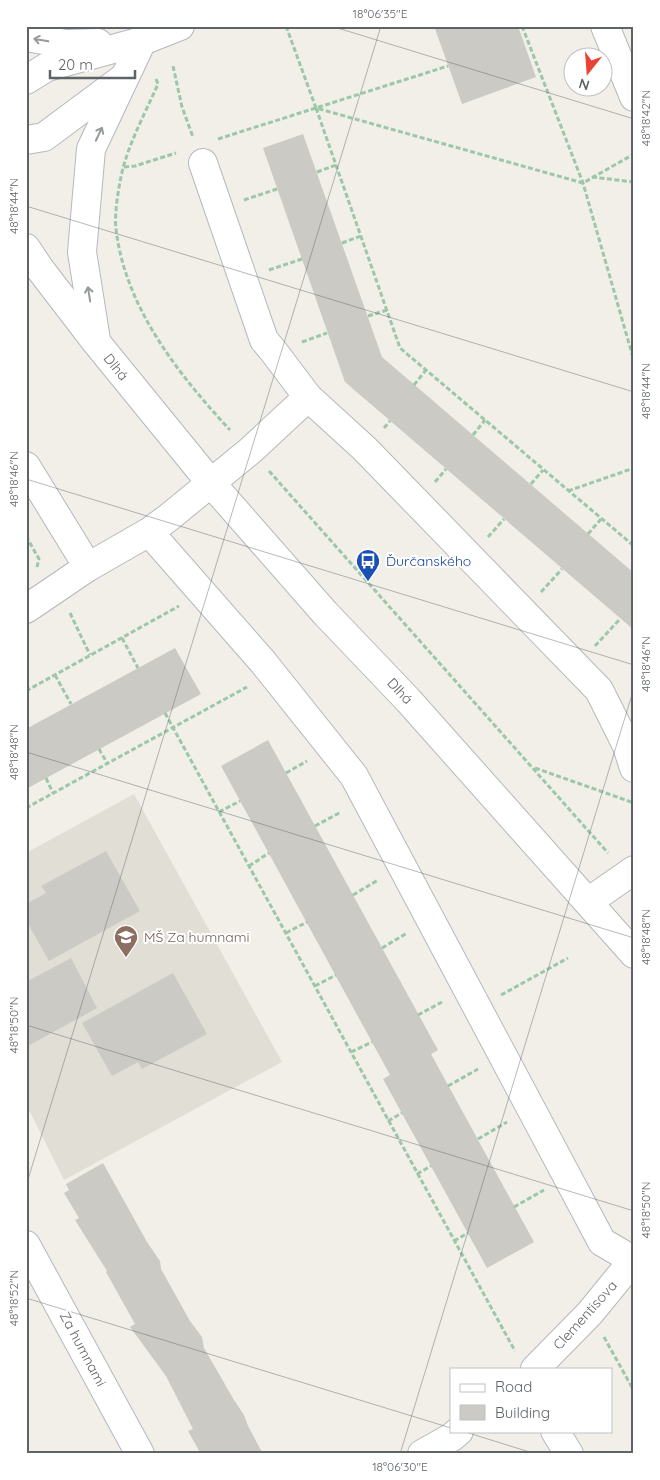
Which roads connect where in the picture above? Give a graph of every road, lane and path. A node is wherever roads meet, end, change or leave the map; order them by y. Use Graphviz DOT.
graph roads {
  1 [pos="180,26"];
  2 [pos="286,26"];
  3 [pos="522,26"];
  4 [pos="605,26"];
  5 [pos="526,34"];
  6 [pos="521,36"];
  7 [pos="26,37"];
  8 [pos="142,41"];
  9 [pos="173,66"];
  10 [pos="448,66"];
  11 [pos="125,77"];
  12 [pos="26,80"];
  13 [pos="158,84"];
  14 [pos="634,97"];
  15 [pos="316,108"];
  16 [pos="26,140"];
  17 [pos="634,154"];
  18 [pos="199,155"];
  19 [pos="336,165"];
  20 [pos="124,167"];
  21 [pos="317,172"];
  22 [pos="592,178"];
  23 [pos="634,182"];
  24 [pos="583,183"];
  25 [pos="361,236"];
  26 [pos="342,244"];
  27 [pos="26,248"];
  28 [pos="387,310"];
  29 [pos="368,316"];
  30 [pos="96,342"];
  31 [pos="634,361"];
  32 [pos="426,370"];
  33 [pos="414,385"];
  34 [pos="308,397"];
  35 [pos="485,420"];
  36 [pos="473,435"];
  37 [pos="251,450"];
  38 [pos="26,466"];
  39 [pos="634,468"];
  40 [pos="543,470"];
  41 [pos="210,482"];
  42 [pos="531,484"];
  43 [pos="568,491"];
  44 [pos="601,519"];
  45 [pos="149,532"];
  46 [pos="588,534"];
  47 [pos="26,536"];
  48 [pos="634,546"];
  49 [pos="88,567"];
  50 [pos="48,581"];
  51 [pos="179,606"];
  52 [pos="26,609"];
  53 [pos="620,618"];
  54 [pos="122,638"];
  55 [pos="90,656"];
  56 [pos="576,667"];
  57 [pos="138,668"];
  58 [pos="55,675"];
  59 [pos="250,685"];
  60 [pos="26,691"];
  61 [pos="71,704"];
  62 [pos="165,713"];
  63 [pos="173,727"];
  64 [pos="99,749"];
  65 [pos="313,758"];
  66 [pos="107,763"];
  67 [pos="533,768"];
  68 [pos="634,768"];
  69 [pos="286,773"];
  70 [pos="46,778"];
  71 [pos="53,793"];
  72 [pos="240,801"];
  73 [pos="634,802"];
  74 [pos="26,808"];
  75 [pos="345,809"];
  76 [pos="219,812"];
  77 [pos="315,826"];
  78 [pos="269,853"];
  79 [pos="248,866"];
  80 [pos="630,872"];
  81 [pos="383,878"];
  82 [pos="353,895"];
  83 [pos="588,902"];
  84 [pos="307,922"];
  85 [pos="411,930"];
  86 [pos="286,933"];
  87 [pos="382,948"];
  88 [pos="634,954"];
  89 [pos="568,958"];
  90 [pos="336,975"];
  91 [pos="315,986"];
  92 [pos="448,998"];
  93 [pos="477,1008"];
  94 [pos="418,1015"];
  95 [pos="372,1042"];
  96 [pos="351,1052"];
  97 [pos="485,1065"];
  98 [pos="448,1086"];
  99 [pos="402,1113"];
  100 [pos="514,1118"];
  101 [pos="388,1120"];
  102 [pos="478,1140"];
  103 [pos="431,1166"];
  104 [pos="417,1174"];
  105 [pos="551,1187"];
  106 [pos="514,1207"];
  107 [pos="468,1233"];
  108 [pos="454,1241"];
  109 [pos="26,1245"];
  110 [pos="633,1260"];
  111 [pos="590,1313"];
  112 [pos="527,1363"];
  113 [pos="634,1391"];
  114 [pos="458,1432"];
  115 [pos="556,1432"];
  116 [pos="140,1454"];
  117 [pos="422,1454"];
  118 [pos="569,1454"];
  1 -- 8 [label="street"];
  2 -- 15 [label="path"];
  3 -- 5 [label="path"];
  4 -- 14 [label="street"];
  5 -- 6 [label="path"];
  5 -- 24 [label="path"];
  8 -- 7 [label="street, one-way"];
  8 -- 11 [label="street"];
  8 -- 12 [label="street"];
  9 -- 18 [label="path"];
  10 -- 15 [label="path"];
  11 -- 16 [label="street"];
  30 -- 11 [label="street, one-way"];
  13 -- 20 [label="path"];
  15 -- 18 [label="path"];
  15 -- 19 [label="path"];
  15 -- 24 [label="path"];
  17 -- 22 [label="path"];
  18 -- 20 [label="path"];
  18 -- 34 [label="street"];
  19 -- 21 [label="path"];
  19 -- 25 [label="path"];
  20 -- 37 [label="path"];
  22 -- 23 [label="path"];
  22 -- 24 [label="path"];
  24 -- 31 [label="path"];
  25 -- 26 [label="path"];
  25 -- 28 [label="path"];
  27 -- 30 [label="street, Dlhá"];
  28 -- 29 [label="path"];
  28 -- 32 [label="path"];
  30 -- 41 [label="street, Dlhá"];
  32 -- 33 [label="path"];
  32 -- 35 [label="path"];
  34 -- 37 [label="street"];
  34 -- 56 [label="street"];
  35 -- 36 [label="path"];
  35 -- 40 [label="path"];
  37 -- 41 [label="street"];
  37 -- 67 [label="path"];
  38 -- 49 [label="street"];
  39 -- 43 [label="path"];
  40 -- 42 [label="path"];
  40 -- 43 [label="path"];
  41 -- 45 [label="street"];
  41 -- 83 [label="street, Dlhá"];
  43 -- 44 [label="path"];
  44 -- 46 [label="path"];
  44 -- 48 [label="path"];
  45 -- 49 [label="street"];
  45 -- 93 [label="street"];
  47 -- 50 [label="path"];
  49 -- 50 [label="street"];
  50 -- 52 [label="street"];
  50 -- 55 [label="path"];
  51 -- 54 [label="path"];
  53 -- 56 [label="path"];
  54 -- 55 [label="path"];
  54 -- 57 [label="path"];
  55 -- 58 [label="path"];
  56 -- 68 [label="street"];
  58 -- 60 [label="path"];
  58 -- 61 [label="path"];
  59 -- 63 [label="path"];
  62 -- 63 [label="path"];
  63 -- 66 [label="path"];
  63 -- 76 [label="path"];
  64 -- 66 [label="path"];
  65 -- 69 [label="path"];
  66 -- 71 [label="path"];
  67 -- 73 [label="path"];
  67 -- 80 [label="path"];
  70 -- 71 [label="path"];
  71 -- 74 [label="path"];
  72 -- 76 [label="path"];
  75 -- 77 [label="path"];
  76 -- 79 [label="path"];
  78 -- 79 [label="path"];
  79 -- 86 [label="path"];
  80 -- 83 [label="street"];
  81 -- 82 [label="path"];
  83 -- 88 [label="street, Dlhá"];
  84 -- 86 [label="path"];
  85 -- 87 [label="path"];
  86 -- 91 [label="path"];
  89 -- 93 [label="path"];
  90 -- 91 [label="path"];
  91 -- 96 [label="path"];
  92 -- 94 [label="path"];
  93 -- 110 [label="street"];
  95 -- 96 [label="path"];
  96 -- 101 [label="path"];
  97 -- 98 [label="path"];
  99 -- 101 [label="path"];
  100 -- 102 [label="path"];
  101 -- 104 [label="path"];
  103 -- 104 [label="path"];
  104 -- 108 [label="path"];
  105 -- 106 [label="path"];
  107 -- 108 [label="path"];
  108 -- 112 [label="path"];
  109 -- 116 [label="street, Za humnami"];
  110 -- 111 [label="street, Clementisova"];
  111 -- 112 [label="street, Clementisova"];
  111 -- 113 [label="path"];
  114 -- 117 [label="street"];
  115 -- 118 [label="street"];
}
